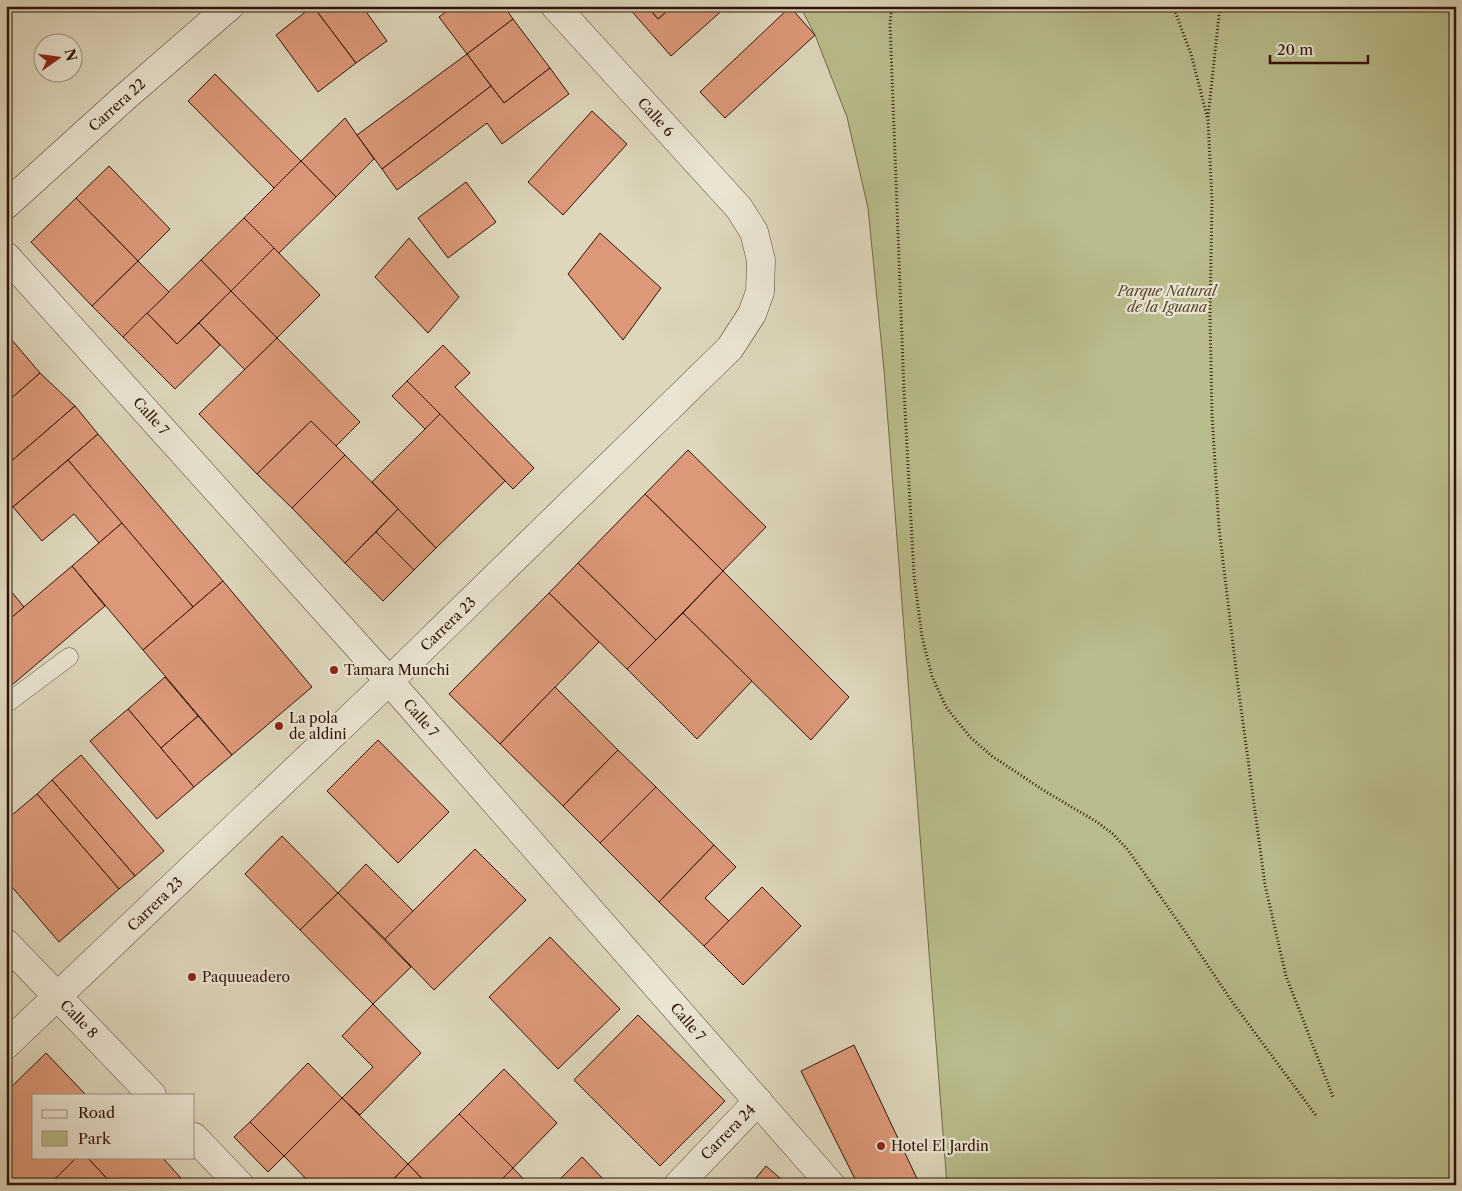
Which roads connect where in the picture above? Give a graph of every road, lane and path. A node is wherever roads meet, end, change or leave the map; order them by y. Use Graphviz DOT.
graph roads {
  1 [pos="230,6"];
  2 [pos="555,6"];
  3 [pos="892,6"];
  4 [pos="1173,6"];
  5 [pos="1220,6"];
  6 [pos="1208,120"];
  7 [pos="6,205"];
  8 [pos="754,232"];
  9 [pos="6,256"];
  10 [pos="68,657"];
  11 [pos="389,681"];
  12 [pos="6,704"];
  13 [pos="6,943"];
  14 [pos="58,997"];
  15 [pos="6,1045"];
  16 [pos="151,1094"];
  17 [pos="1333,1097"];
  18 [pos="758,1102"];
  19 [pos="1316,1117"];
  20 [pos="195,1138"];
  21 [pos="240,1185"];
  22 [pos="678,1185"];
  23 [pos="831,1185"];
  1 -- 7 [label="street, Carrera 22"];
  2 -- 8 [label="street, Calle 6"];
  3 -- 19 [label="path"];
  4 -- 6 [label="path"];
  5 -- 6 [label="path"];
  6 -- 17 [label="path"];
  8 -- 11 [label="street, Carrera 23"];
  9 -- 11 [label="street, Calle 7"];
  10 -- 12 [label="lane"];
  11 -- 14 [label="street, Carrera 23"];
  11 -- 18 [label="street, Calle 7"];
  13 -- 14 [label="street, Calle 8"];
  14 -- 15 [label="street, Carrera 23"];
  14 -- 16 [label="street, Calle 8"];
  18 -- 22 [label="street, Carrera 24"];
  18 -- 23 [label="street, Calle 7"];
  20 -- 21 [label="street"];
}
